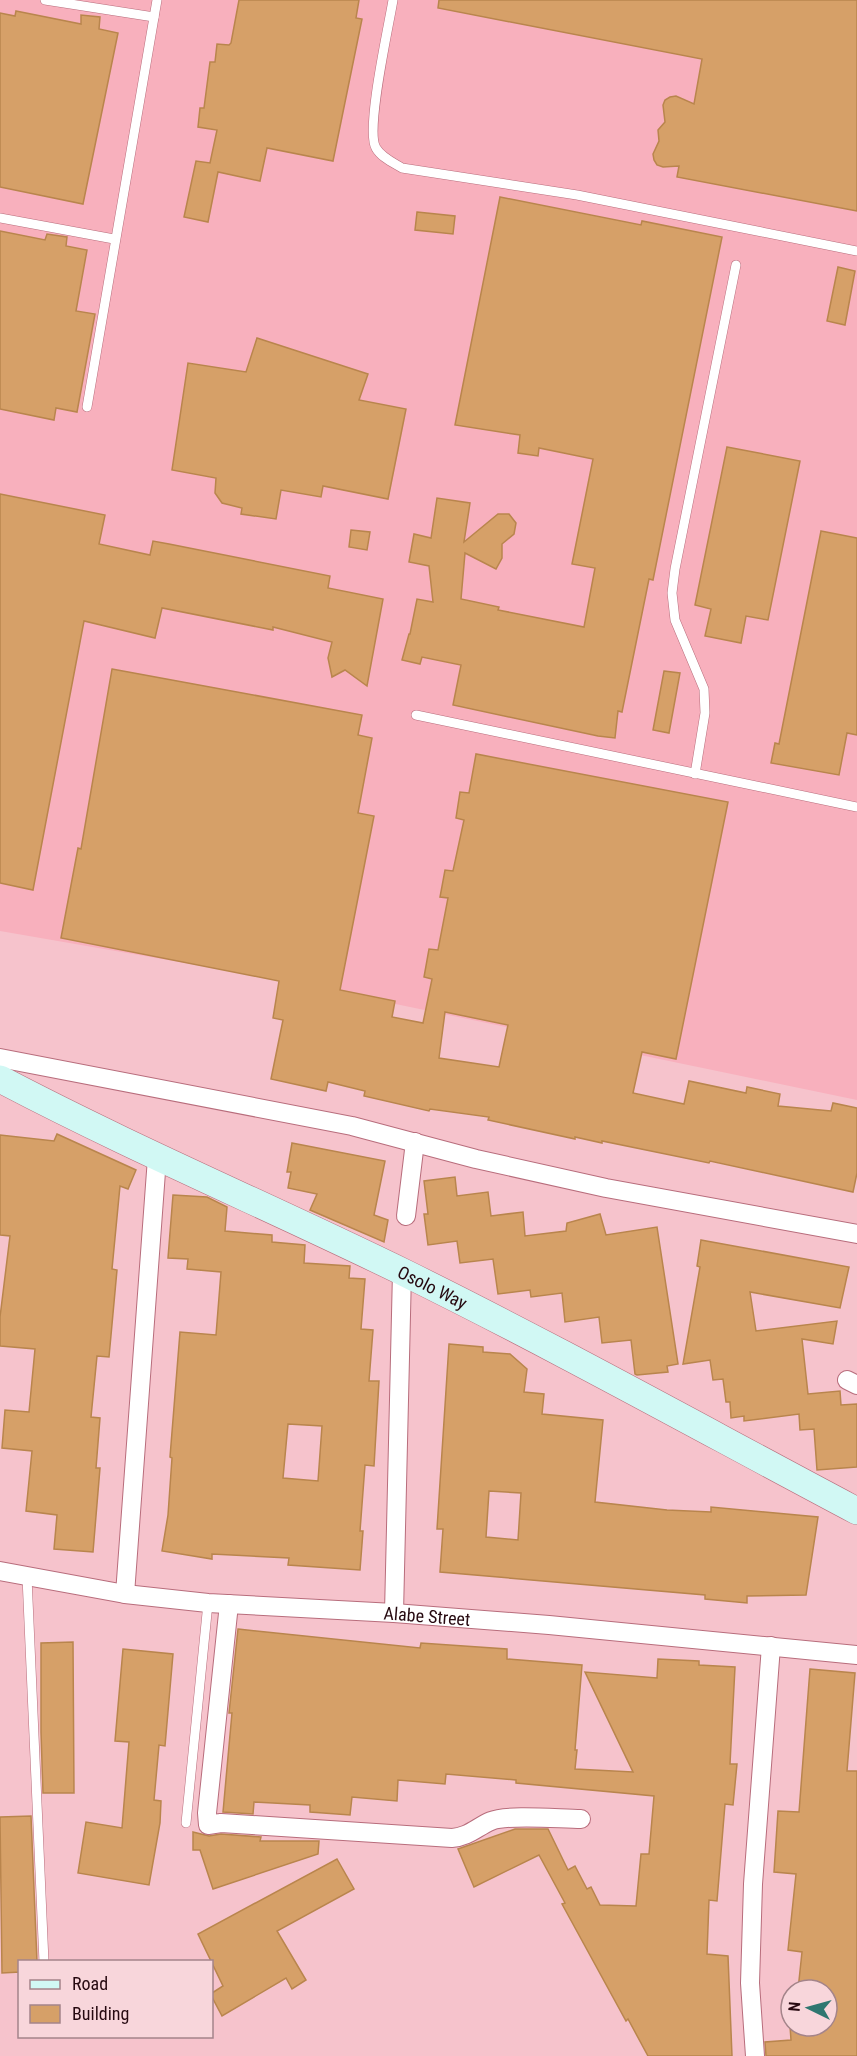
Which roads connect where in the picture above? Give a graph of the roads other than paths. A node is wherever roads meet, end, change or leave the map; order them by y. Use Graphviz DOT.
graph roads {
  1 [pos="45,0"];
  2 [pos="157,0"];
  3 [pos="393,0"];
  4 [pos="154,17"];
  5 [pos="0,218"];
  6 [pos="114,239"];
  7 [pos="857,252"];
  8 [pos="736,265"];
  9 [pos="87,407"];
  10 [pos="416,715"];
  11 [pos="695,774"];
  12 [pos="857,807"];
  13 [pos="0,1058"];
  14 [pos="0,1079"];
  15 [pos="415,1142"];
  16 [pos="157,1158"];
  17 [pos="406,1216"];
  18 [pos="857,1234"];
  19 [pos="402,1272"];
  20 [pos="857,1511"];
  21 [pos="0,1571"];
  22 [pos="27,1577"];
  23 [pos="125,1594"];
  24 [pos="208,1604"];
  25 [pos="229,1604"];
  26 [pos="394,1613"];
  27 [pos="771,1646"];
  28 [pos="857,1655"];
  29 [pos="581,1819"];
  30 [pos="186,1823"];
  31 [pos="44,1960"];
  32 [pos="755,2056"];
  1 -- 4 [label="lane"];
  2 -- 4 [label="lane"];
  3 -- 7 [label="lane"];
  4 -- 6 [label="lane"];
  5 -- 6 [label="lane"];
  6 -- 9 [label="lane"];
  8 -- 11 [label="lane"];
  10 -- 11 [label="lane"];
  11 -- 12 [label="lane"];
  13 -- 15 [label="street"];
  14 -- 16 [label="main road, Osolo Way"];
  15 -- 17 [label="street"];
  15 -- 18 [label="street"];
  16 -- 19 [label="main road, Osolo Way"];
  16 -- 23 [label="street"];
  19 -- 20 [label="main road, Osolo Way"];
  19 -- 26 [label="street"];
  21 -- 22 [label="street, Alabe Street"];
  22 -- 23 [label="street, Alabe Street"];
  22 -- 31 [label="lane"];
  23 -- 24 [label="street, Alabe Street"];
  24 -- 25 [label="street, Alabe Street"];
  24 -- 30 [label="lane"];
  25 -- 26 [label="street, Alabe Street"];
  25 -- 29 [label="street"];
  26 -- 27 [label="street, Alabe Street"];
  27 -- 28 [label="street, Alabe Street"];
  27 -- 32 [label="street"];
}
